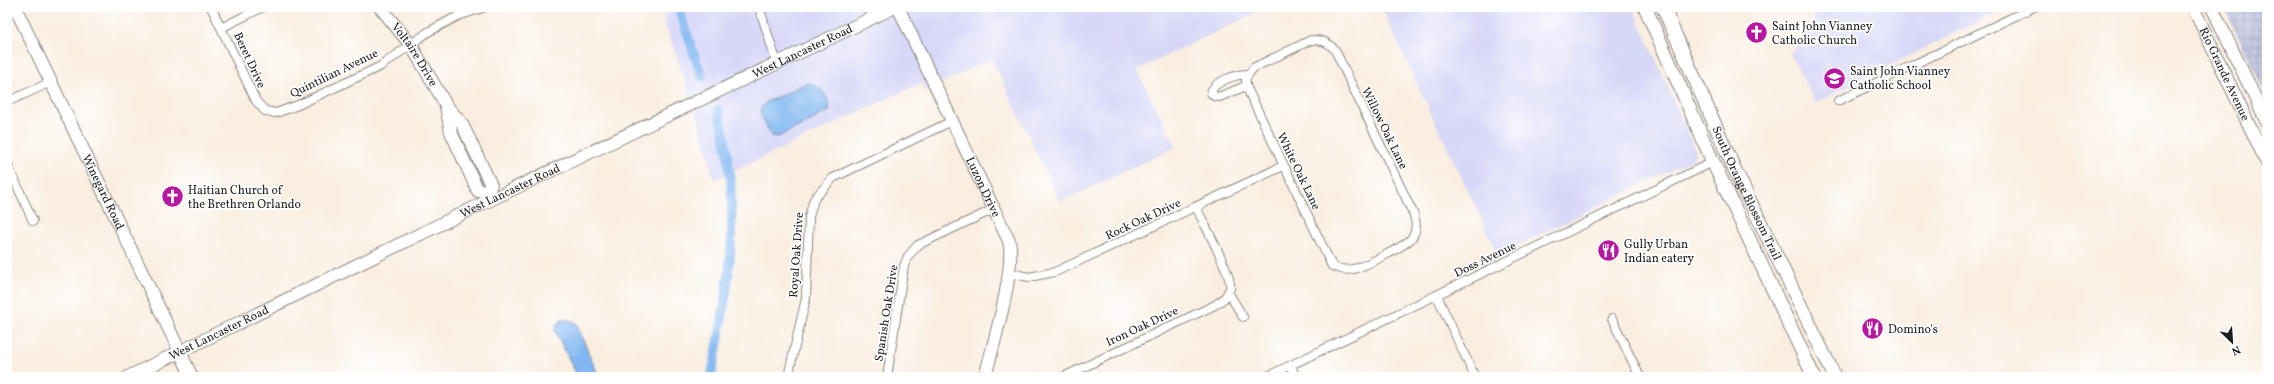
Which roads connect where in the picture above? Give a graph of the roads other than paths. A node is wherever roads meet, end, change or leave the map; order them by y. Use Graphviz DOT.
graph roads {
  1 [pos="15,7"];
  2 [pos="211,7"];
  3 [pos="263,7"];
  4 [pos="380,7"];
  5 [pos="485,7"];
  6 [pos="758,7"];
  7 [pos="895,7"];
  8 [pos="898,7"];
  9 [pos="1664,7"];
  10 [pos="2034,7"];
  11 [pos="2193,7"];
  12 [pos="2212,7"];
  13 [pos="1647,11"];
  14 [pos="1672,27"];
  15 [pos="221,28"];
  16 [pos="411,45"];
  17 [pos="777,63"];
  18 [pos="1248,74"];
  19 [pos="51,82"];
  20 [pos="1246,86"];
  21 [pos="1838,101"];
  22 [pos="7,102"];
  23 [pos="276,112"];
  24 [pos="952,121"];
  25 [pos="2267,123"];
  26 [pos="1713,162"];
  27 [pos="7,163"];
  28 [pos="2267,163"];
  29 [pos="1283,166"];
  30 [pos="1734,168"];
  31 [pos="489,196"];
  32 [pos="1196,207"];
  33 [pos="994,209"];
  34 [pos="33,221"];
  35 [pos="1379,257"];
  36 [pos="1009,273"];
  37 [pos="1228,292"];
  38 [pos="1437,296"];
  39 [pos="1243,317"];
  40 [pos="1612,319"];
  41 [pos="180,352"];
  42 [pos="1290,366"];
  43 [pos="128,377"];
  44 [pos="192,377"];
  45 [pos="788,377"];
  46 [pos="887,377"];
  47 [pos="985,377"];
  48 [pos="1063,377"];
  49 [pos="1266,377"];
  50 [pos="1296,377"];
  51 [pos="1475,377"];
  52 [pos="1640,377"];
  53 [pos="1814,377"];
  54 [pos="1835,377"];
  1 -- 19 [label="street, Winegard Road"];
  2 -- 15 [label="street, Beret Drive"];
  3 -- 15 [label="street"];
  4 -- 16 [label="street, Voltaire Drive"];
  5 -- 16 [label="street, Quintilian Avenue"];
  6 -- 17 [label="street"];
  7 -- 17 [label="street, West Lancaster Road"];
  8 -- 24 [label="street, Luzon Drive"];
  9 -- 14 [label="main road, South Orange Blossom Trail"];
  10 -- 21 [label="street"];
  11 -- 28 [label="street, Rio Grande Avenue"];
  12 -- 25 [label="street, Rio Grande Avenue"];
  13 -- 14 [label="main road"];
  13 -- 26 [label="main road, South Orange Blossom Trail"];
  14 -- 30 [label="main road, South Orange Blossom Trail"];
  15 -- 23 [label="street, Beret Drive"];
  16 -- 23 [label="street, Quintilian Avenue"];
  16 -- 31 [label="street, Voltaire Drive"];
  17 -- 31 [label="street, West Lancaster Road"];
  18 -- 20 [label="street"];
  18 -- 20 [label="street"];
  18 -- 35 [label="street, Willow Oak Lane"];
  19 -- 22 [label="street"];
  19 -- 41 [label="street, Winegard Road"];
  20 -- 29 [label="street, White Oak Lane"];
  24 -- 33 [label="street, Luzon Drive"];
  24 -- 45 [label="street, Royal Oak Drive"];
  26 -- 30 [label="main road"];
  26 -- 38 [label="street, Doss Avenue"];
  26 -- 53 [label="main road, South Orange Blossom Trail"];
  27 -- 34 [label="street"];
  29 -- 32 [label="street, Rock Oak Drive"];
  29 -- 35 [label="street, White Oak Lane"];
  30 -- 54 [label="main road, South Orange Blossom Trail"];
  31 -- 41 [label="street, West Lancaster Road"];
  32 -- 36 [label="street, Rock Oak Drive"];
  32 -- 37 [label="street"];
  33 -- 36 [label="street, Luzon Drive"];
  33 -- 46 [label="street, Spanish Oak Drive"];
  36 -- 47 [label="street, Luzon Drive"];
  37 -- 39 [label="street"];
  37 -- 48 [label="street, Iron Oak Drive"];
  38 -- 42 [label="street, Doss Avenue"];
  38 -- 51 [label="street"];
  40 -- 52 [label="street"];
  41 -- 43 [label="street, West Lancaster Road"];
  41 -- 44 [label="street, Winegard Road"];
  42 -- 49 [label="street, Doss Avenue"];
  42 -- 50 [label="street"];
}
